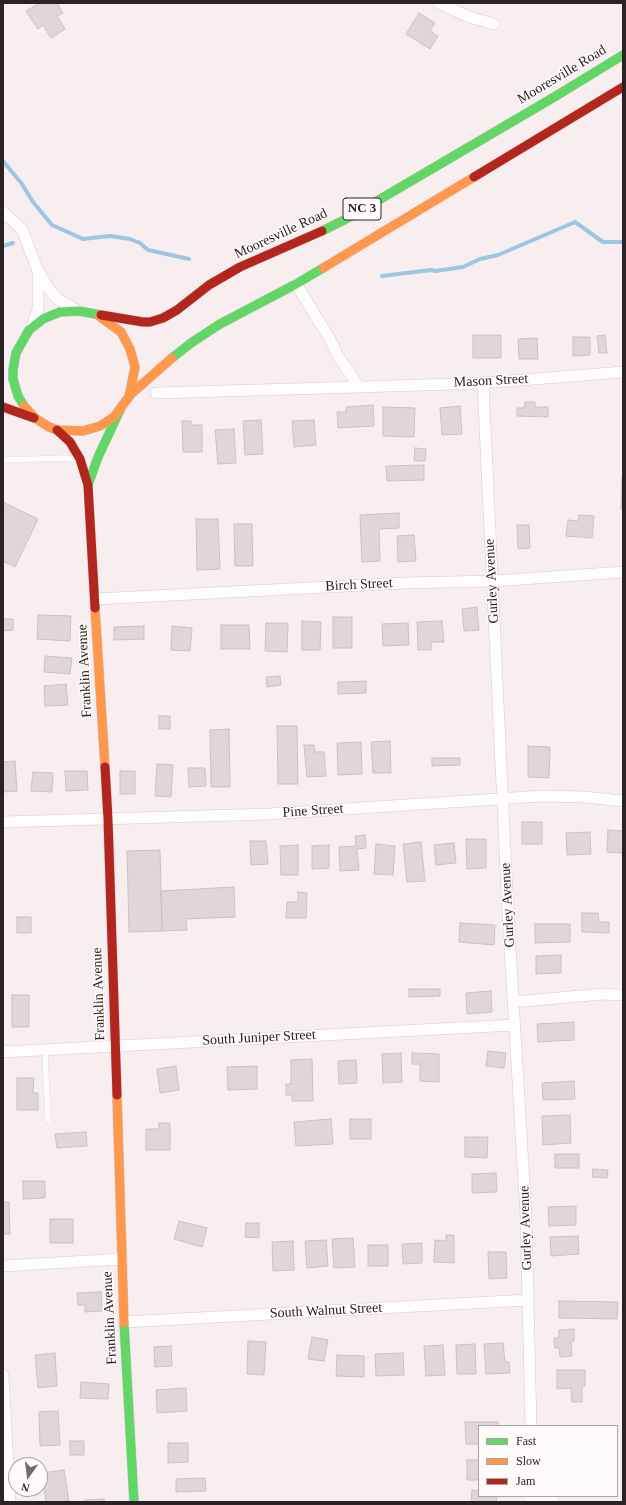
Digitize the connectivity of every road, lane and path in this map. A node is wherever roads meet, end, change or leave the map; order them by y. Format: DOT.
graph roads {
  1 [pos="439,3"];
  2 [pos="494,24"];
  3 [pos="623,55"];
  4 [pos="623,87"];
  5 [pos="3,212"];
  6 [pos="38,271"];
  7 [pos="296,284"];
  8 [pos="84,311"];
  9 [pos="29,330"];
  10 [pos="19,344"];
  11 [pos="8,354"];
  12 [pos="623,372"];
  13 [pos="483,383"];
  14 [pos="359,387"];
  15 [pos="156,393"];
  16 [pos="3,407"];
  17 [pos="123,407"];
  18 [pos="35,418"];
  19 [pos="57,430"];
  20 [pos="80,459"];
  21 [pos="3,460"];
  22 [pos="88,485"];
  23 [pos="623,572"];
  24 [pos="493,581"];
  25 [pos="95,599"];
  26 [pos="502,798"];
  27 [pos="623,802"];
  28 [pos="108,819"];
  29 [pos="3,822"];
  30 [pos="623,995"];
  31 [pos="513,1002"];
  32 [pos="514,1025"];
  33 [pos="115,1045"];
  34 [pos="45,1050"];
  35 [pos="3,1052"];
  36 [pos="48,1120"];
  37 [pos="122,1259"];
  38 [pos="3,1266"];
  39 [pos="528,1300"];
  40 [pos="124,1322"];
  41 [pos="3,1375"];
  42 [pos="531,1425"];
  43 [pos="530,1498"];
  44 [pos="10,1502"];
  45 [pos="134,1502"];
  46 [pos="554,1502"];
  1 -- 2 [label="street"];
  3 -- 8 [label="main road, Mooresville Road / NC 3"];
  4 -- 7 [label="main road, Mooresville Road / NC 3"];
  5 -- 6 [label="street"];
  6 -- 8 [label="street"];
  6 -- 9 [label="street"];
  7 -- 14 [label="street"];
  7 -- 17 [label="main road, Mooresville Road / NC 3"];
  8 -- 9 [label="main road, Mooresville Road"];
  8 -- 17 [label="main road, Mooresville Road"];
  9 -- 10 [label="main road, Mooresville Road"];
  10 -- 11 [label="main road, Mooresville Road"];
  10 -- 18 [label="main road, Mooresville Road"];
  12 -- 13 [label="street, Mason Street"];
  13 -- 14 [label="street, Mason Street"];
  13 -- 24 [label="street, Gurley Avenue"];
  14 -- 15 [label="street, Mason Street"];
  16 -- 18 [label="main road, Mooresville Road"];
  17 -- 19 [label="main road, Mooresville Road"];
  17 -- 22 [label="main road, Franklin Avenue"];
  18 -- 19 [label="main road, Mooresville Road"];
  19 -- 20 [label="main road, Franklin Avenue"];
  20 -- 21 [label="lane"];
  20 -- 22 [label="main road, Franklin Avenue"];
  22 -- 25 [label="main road, Franklin Avenue"];
  23 -- 24 [label="street, Birch Street"];
  24 -- 25 [label="street, Birch Street"];
  24 -- 26 [label="street, Gurley Avenue"];
  25 -- 28 [label="main road, Franklin Avenue"];
  26 -- 27 [label="street, Pine Street"];
  26 -- 28 [label="street, Pine Street"];
  26 -- 31 [label="street, Gurley Avenue"];
  28 -- 29 [label="street, Pine Street"];
  28 -- 33 [label="main road, Franklin Avenue"];
  30 -- 31 [label="street"];
  31 -- 32 [label="street, Gurley Avenue"];
  32 -- 33 [label="street, South Juniper Street"];
  32 -- 39 [label="street, Gurley Avenue"];
  33 -- 34 [label="street, South Juniper Street"];
  33 -- 37 [label="main road, Franklin Avenue"];
  34 -- 35 [label="street, South Juniper Street"];
  34 -- 36 [label="lane"];
  37 -- 38 [label="street"];
  37 -- 40 [label="main road, Franklin Avenue"];
  39 -- 40 [label="street, South Walnut Street"];
  39 -- 42 [label="street, Gurley Avenue"];
  40 -- 45 [label="main road, Franklin Avenue"];
  41 -- 44 [label="street"];
  43 -- 46 [label="street"];
}
